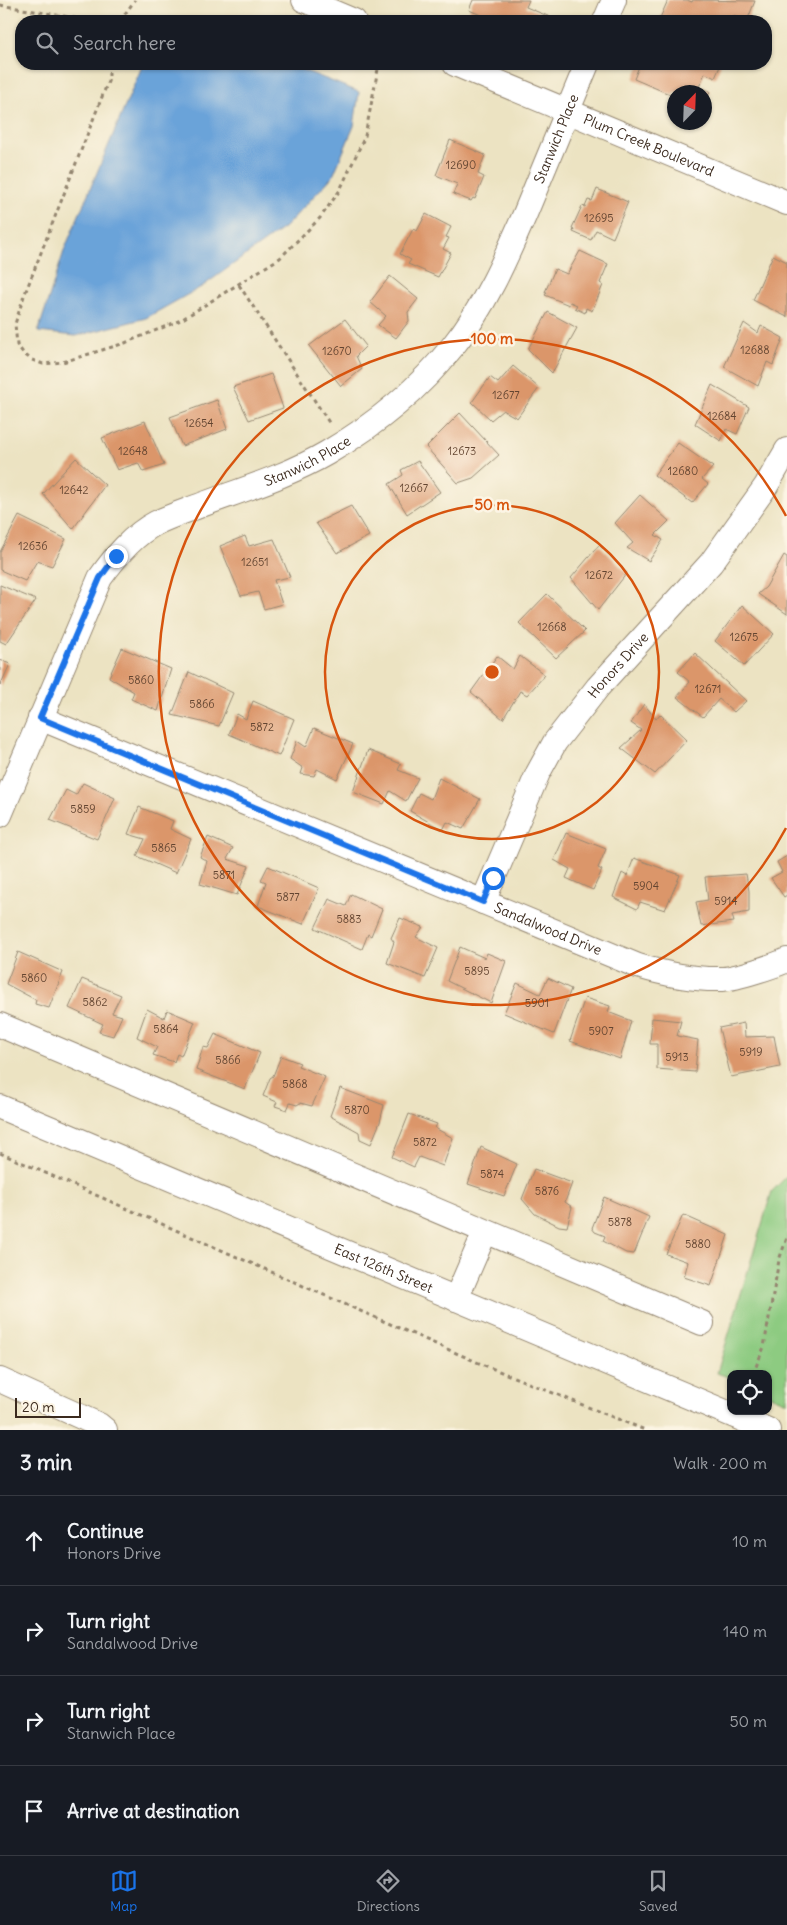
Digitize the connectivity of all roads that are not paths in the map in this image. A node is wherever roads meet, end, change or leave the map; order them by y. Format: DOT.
graph roads {
  1 [pos="304,0"];
  2 [pos="614,0"];
  3 [pos="340,15"];
  4 [pos="608,15"];
  5 [pos="469,70"];
  6 [pos="585,70"];
  7 [pos="568,111"];
  8 [pos="787,203"];
  9 [pos="787,450"];
  10 [pos="40,718"];
  11 [pos="0,815"];
  12 [pos="483,902"];
  13 [pos="787,960"];
  14 [pos="0,1025"];
  15 [pos="0,1107"];
  16 [pos="485,1232"];
  17 [pos="456,1299"];
  18 [pos="702,1323"];
  19 [pos="0,1380"];
  20 [pos="106,1430"];
  21 [pos="768,1430"];
  1 -- 3 [label="street"];
  2 -- 4 [label="street"];
  5 -- 7 [label="street, Plum Creek Boulevard"];
  6 -- 7 [label="street, Stanwich Place"];
  7 -- 8 [label="street, Plum Creek Boulevard"];
  7 -- 10 [label="street, Stanwich Place"];
  9 -- 12 [label="street, Honors Drive"];
  10 -- 11 [label="street, Stanwich Place"];
  10 -- 12 [label="street, Sandalwood Drive"];
  12 -- 13 [label="street, Sandalwood Drive"];
  14 -- 16 [label="street"];
  15 -- 17 [label="street, East 126th Street"];
  16 -- 17 [label="street"];
  16 -- 18 [label="street"];
  17 -- 21 [label="street, East 126th Street"];
  19 -- 20 [label="street"];
}
